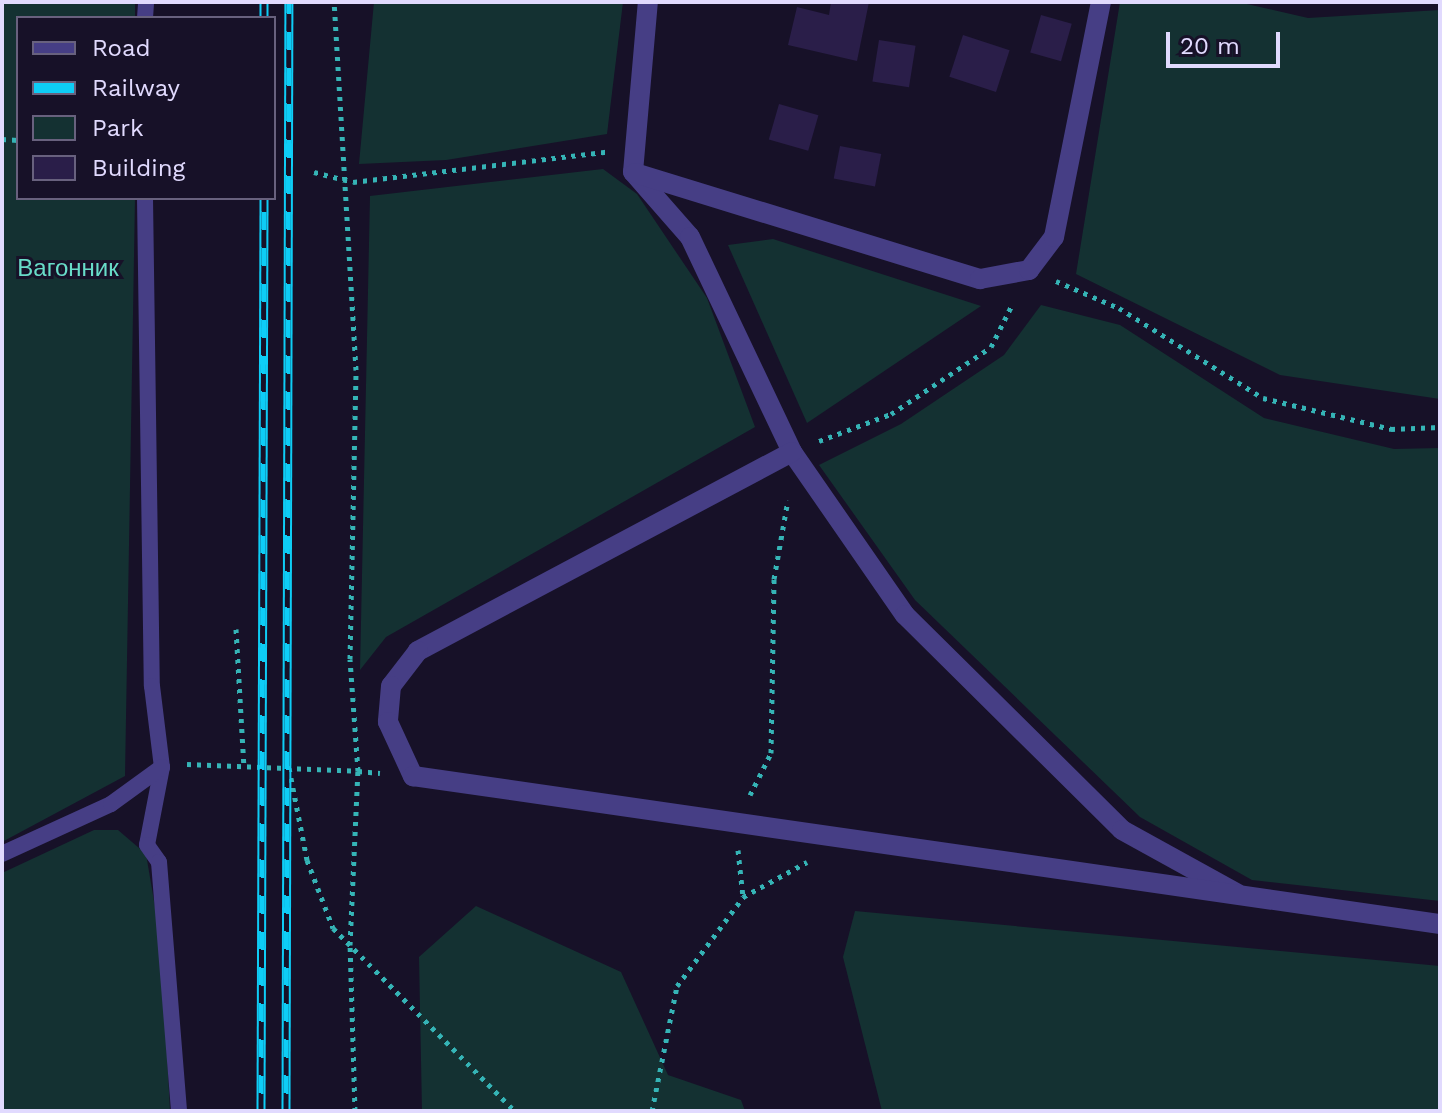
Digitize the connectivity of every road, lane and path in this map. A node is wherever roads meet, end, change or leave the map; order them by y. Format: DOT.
graph roads {
  1 [pos="334,2"];
  2 [pos="648,2"];
  3 [pos="1101,2"];
  4 [pos="314,172"];
  5 [pos="633,172"];
  6 [pos="344,180"];
  7 [pos="145,200"];
  8 [pos="1029,270"];
  9 [pos="1440,427"];
  10 [pos="792,452"];
  11 [pos="236,629"];
  12 [pos="244,766"];
  13 [pos="162,767"];
  14 [pos="289,768"];
  15 [pos="358,771"];
  16 [pos="413,776"];
  17 [pos="735,824"];
  18 [pos="846,840"];
  19 [pos="2,854"];
  20 [pos="743,897"];
  21 [pos="1248,900"];
  22 [pos="1440,924"];
  23 [pos="350,945"];
  24 [pos="179,1111"];
  25 [pos="355,1111"];
  26 [pos="515,1111"];
  27 [pos="652,1111"];
  1 -- 6 [label="path"];
  2 -- 5 [label="street"];
  3 -- 8 [label="street"];
  4 -- 6 [label="path"];
  5 -- 6 [label="path"];
  5 -- 8 [label="street"];
  5 -- 10 [label="street"];
  6 -- 15 [label="path"];
  7 -- 13 [label="lane"];
  8 -- 9 [label="path"];
  8 -- 10 [label="path"];
  10 -- 16 [label="street"];
  10 -- 17 [label="path"];
  10 -- 21 [label="street"];
  11 -- 12 [label="path"];
  12 -- 13 [label="path"];
  12 -- 14 [label="path"];
  13 -- 19 [label="lane"];
  13 -- 24 [label="lane"];
  14 -- 15 [label="path"];
  14 -- 23 [label="path"];
  15 -- 16 [label="path"];
  15 -- 23 [label="path"];
  16 -- 17 [label="street"];
  17 -- 18 [label="street"];
  17 -- 20 [label="path"];
  18 -- 20 [label="path"];
  18 -- 21 [label="street"];
  20 -- 27 [label="path"];
  21 -- 22 [label="street"];
  23 -- 25 [label="path"];
  23 -- 26 [label="path"];
}
